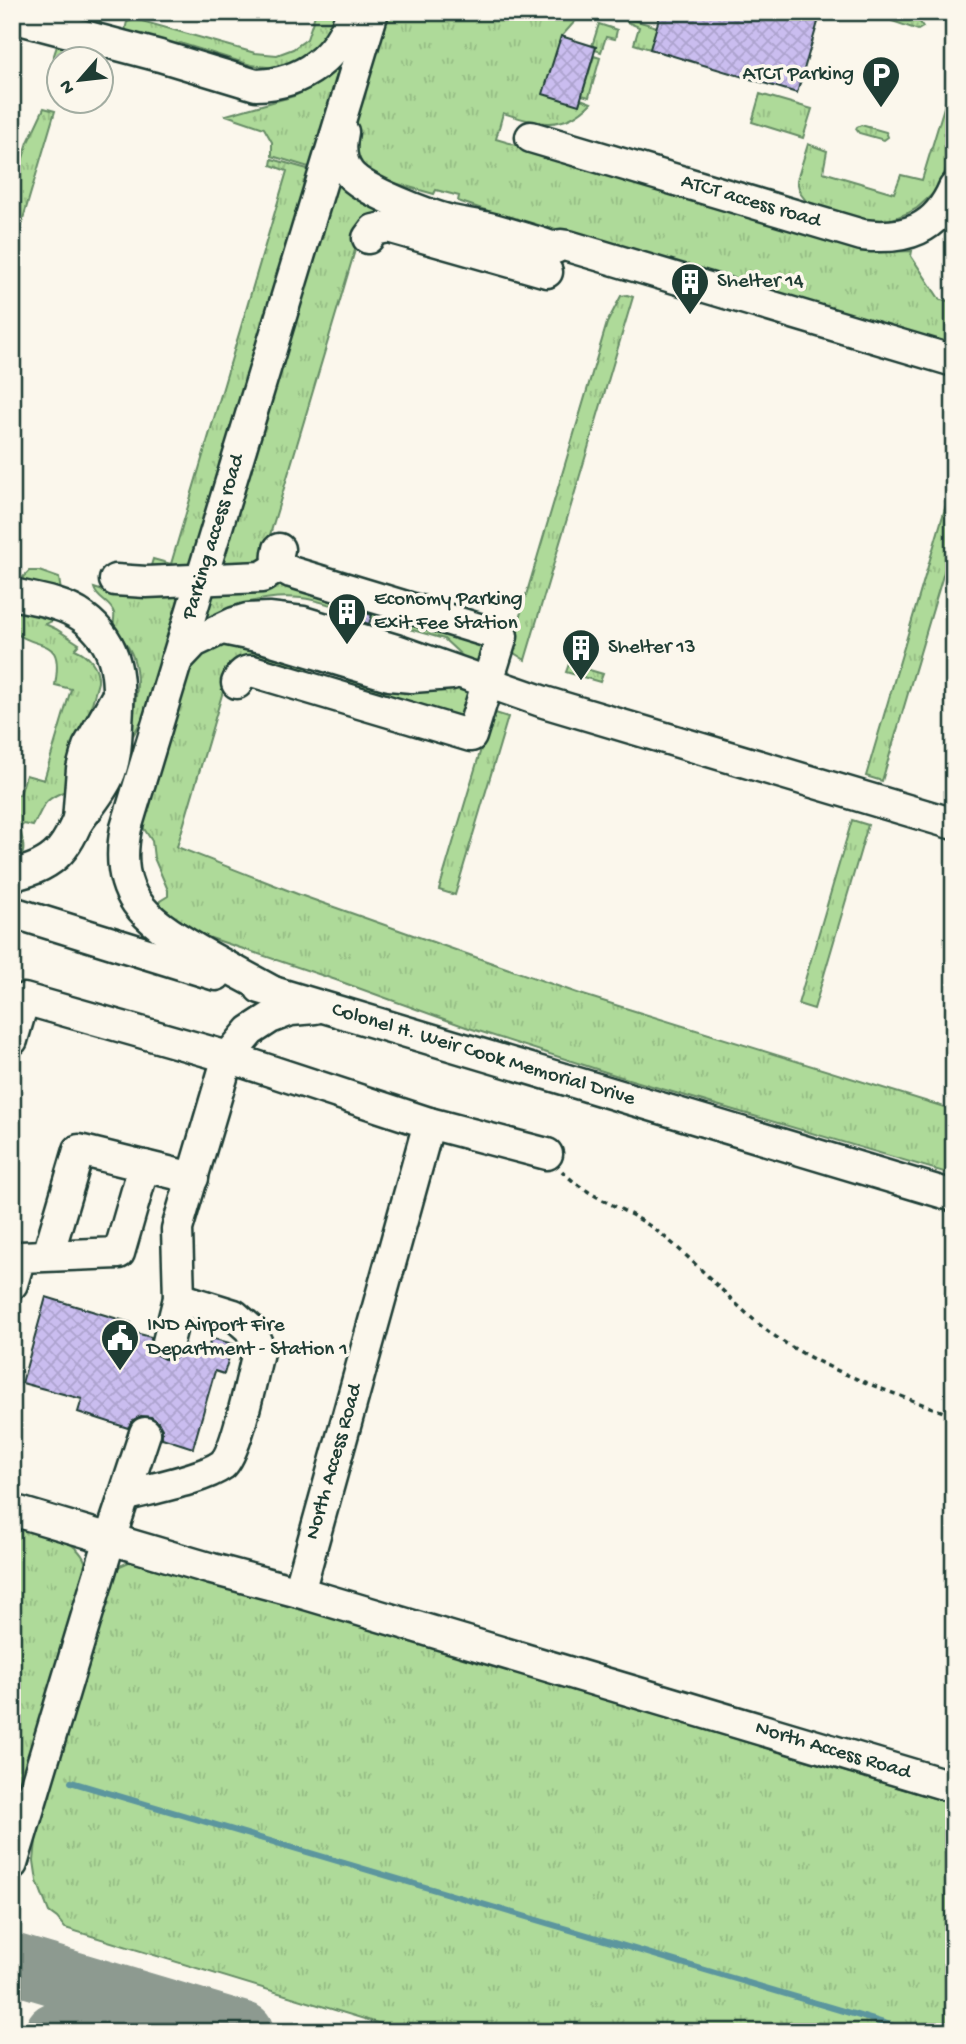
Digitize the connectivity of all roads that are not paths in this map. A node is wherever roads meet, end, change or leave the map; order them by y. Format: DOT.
graph roads {
  1 [pos="352,12"];
  2 [pos="373,12"];
  3 [pos="12,17"];
  4 [pos="357,66"];
  5 [pos="531,137"];
  6 [pos="954,188"];
  7 [pos="369,238"];
  8 [pos="551,260"];
  9 [pos="954,361"];
  10 [pos="116,580"];
  11 [pos="200,580"];
  12 [pos="12,594"];
  13 [pos="220,629"];
  14 [pos="176,661"];
  15 [pos="476,678"];
  16 [pos="237,683"];
  17 [pos="954,824"];
  18 [pos="12,875"];
  19 [pos="12,912"];
  20 [pos="277,993"];
  21 [pos="18,997"];
  22 [pos="322,1007"];
  23 [pos="12,1041"];
  24 [pos="228,1057"];
  25 [pos="429,1123"];
  26 [pos="547,1154"];
  27 [pos="144,1166"];
  28 [pos="193,1178"];
  29 [pos="954,1196"];
  30 [pos="48,1255"];
  31 [pos="12,1284"];
  32 [pos="179,1298"];
  33 [pos="168,1342"];
  34 [pos="145,1433"];
  35 [pos="124,1496"];
  36 [pos="12,1510"];
  37 [pos="110,1538"];
  38 [pos="299,1592"];
  39 [pos="954,1787"];
  40 [pos="12,1864"];
  1 -- 3 [label="street"];
  2 -- 4 [label="street, Parking access road"];
  4 -- 8 [label="street"];
  4 -- 11 [label="street, Parking access road"];
  5 -- 6 [label="street, ATCT access road"];
  7 -- 8 [label="street"];
  8 -- 9 [label="street"];
  10 -- 11 [label="street"];
  11 -- 14 [label="street, Parking access road"];
  11 -- 15 [label="street"];
  12 -- 18 [label="street"];
  13 -- 14 [label="street"];
  13 -- 15 [label="street"];
  13 -- 15 [label="street"];
  14 -- 20 [label="street, Parking access road"];
  15 -- 16 [label="street"];
  15 -- 17 [label="street"];
  19 -- 20 [label="street, Colonel H. Weir Cook Memorial Drive"];
  20 -- 22 [label="street, Colonel H. Weir Cook Memorial Drive"];
  21 -- 23 [label="street"];
  21 -- 24 [label="street"];
  22 -- 24 [label="street"];
  22 -- 29 [label="street, Colonel H. Weir Cook Memorial Drive"];
  24 -- 25 [label="street"];
  24 -- 28 [label="street"];
  25 -- 26 [label="street"];
  25 -- 38 [label="street, North Access Road"];
  27 -- 28 [label="street"];
  27 -- 30 [label="street"];
  27 -- 30 [label="street"];
  28 -- 32 [label="street"];
  30 -- 31 [label="street"];
  32 -- 33 [label="street"];
  32 -- 35 [label="street"];
  34 -- 35 [label="street"];
  35 -- 37 [label="street"];
  36 -- 37 [label="street"];
  37 -- 38 [label="street"];
  37 -- 40 [label="street"];
  38 -- 39 [label="street, North Access Road"];
}
